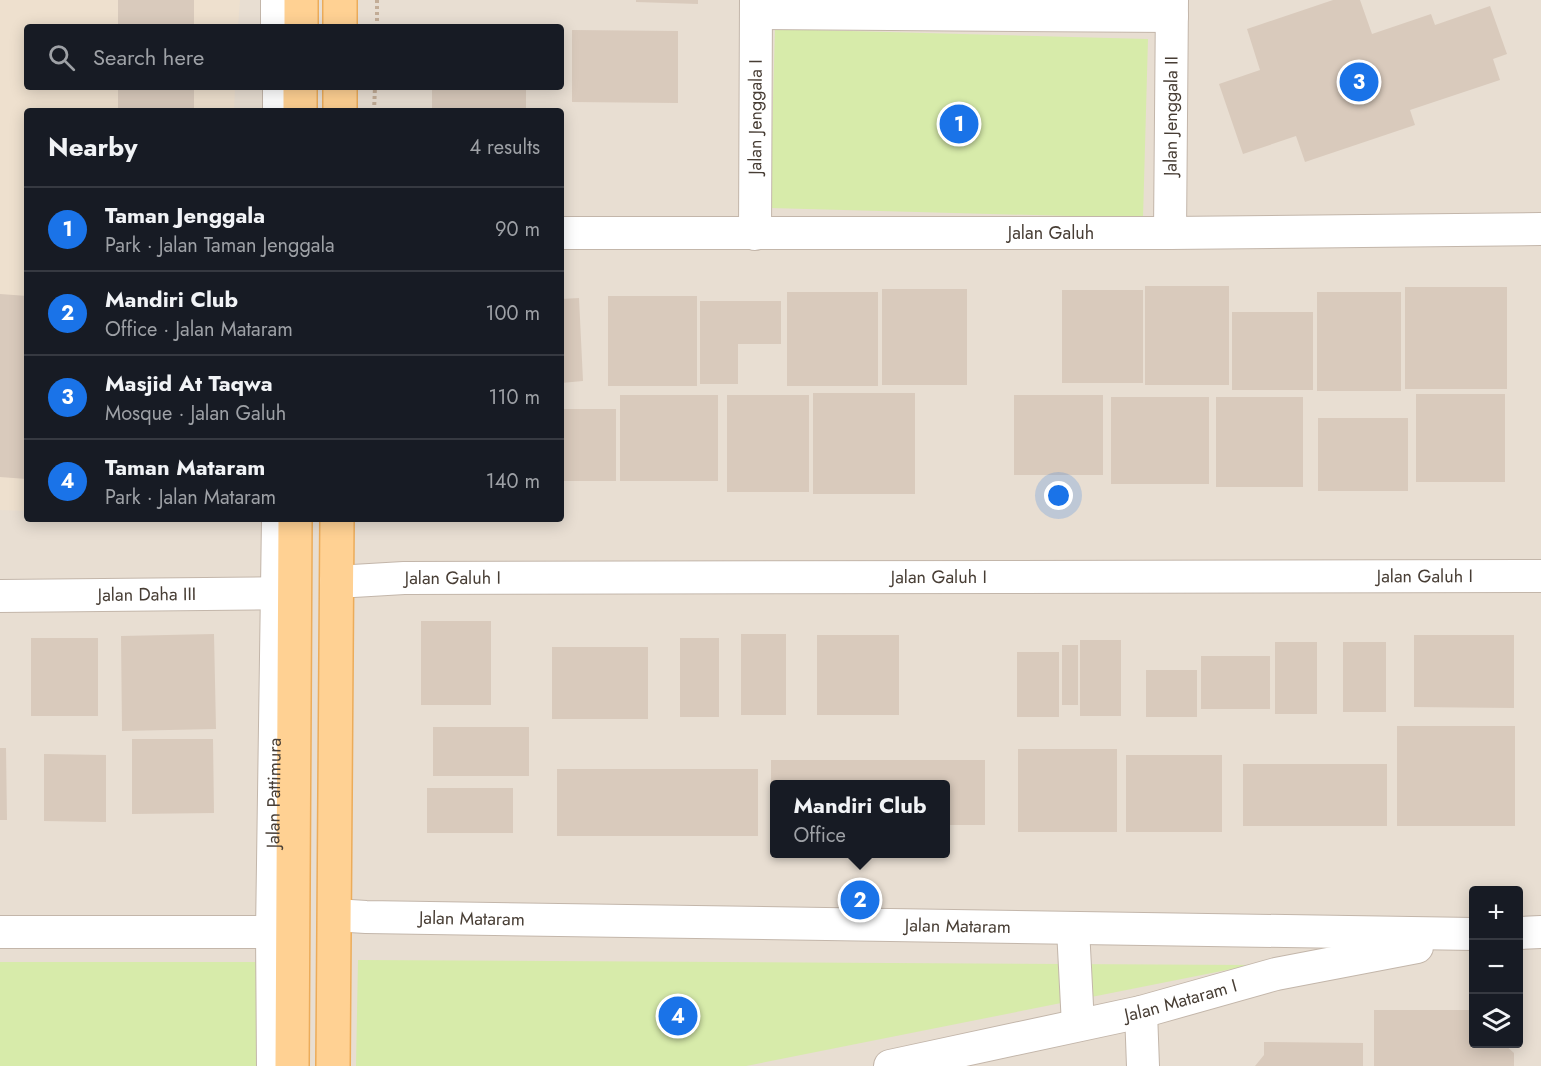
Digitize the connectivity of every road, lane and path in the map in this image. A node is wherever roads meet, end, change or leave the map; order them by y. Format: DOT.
graph roads {
  1 [pos="277,0"];
  2 [pos="302,0"];
  3 [pos="340,0"];
  4 [pos="377,0"];
  5 [pos="756,6"];
  6 [pos="1172,8"];
  7 [pos="277,24"];
  8 [pos="301,24"];
  9 [pos="340,24"];
  10 [pos="377,24"];
  11 [pos="279,90"];
  12 [pos="300,90"];
  13 [pos="340,90"];
  14 [pos="375,90"];
  15 [pos="279,108"];
  16 [pos="300,108"];
  17 [pos="340,108"];
  18 [pos="374,108"];
  19 [pos="1541,230"];
  20 [pos="564,233"];
  21 [pos="1170,233"];
  22 [pos="755,234"];
  23 [pos="278,522"];
  24 [pos="295,522"];
  25 [pos="337,522"];
  26 [pos="1541,576"];
  27 [pos="336,582"];
  28 [pos="286,593"];
  29 [pos="0,596"];
  30 [pos="334,915"];
  31 [pos="1073,929"];
  32 [pos="0,932"];
  33 [pos="282,932"];
  34 [pos="1541,932"];
  35 [pos="1523,933"];
  36 [pos="1469,935"];
  37 [pos="1469,936"];
  38 [pos="1141,1012"];
  39 [pos="1078,1025"];
  40 [pos="273,1066"];
  41 [pos="292,1066"];
  42 [pos="333,1066"];
  43 [pos="890,1066"];
  44 [pos="1143,1066"];
  1 -- 7 [label="street"];
  2 -- 8 [label="main road"];
  3 -- 9 [label="main road"];
  4 -- 10 [label="path"];
  5 -- 6 [label="street"];
  5 -- 22 [label="street, Jalan Jenggala I"];
  6 -- 21 [label="street, Jalan Jenggala II"];
  11 -- 15 [label="street"];
  12 -- 16 [label="main road"];
  13 -- 17 [label="main road"];
  14 -- 18 [label="path"];
  19 -- 21 [label="street, Jalan Galuh"];
  20 -- 22 [label="street, Jalan Galuh"];
  21 -- 22 [label="street, Jalan Galuh"];
  23 -- 28 [label="street, Jalan Pattimura"];
  24 -- 28 [label="main road, Jalan Pattimura"];
  25 -- 27 [label="main road"];
  26 -- 27 [label="street, Jalan Galuh I"];
  27 -- 30 [label="main road"];
  28 -- 29 [label="street, Jalan Daha III"];
  28 -- 33 [label="main road, Jalan Pattimura"];
  30 -- 31 [label="street, Jalan Mataram"];
  30 -- 42 [label="main road"];
  31 -- 36 [label="street, Jalan Mataram"];
  31 -- 39 [label="street"];
  32 -- 33 [label="street"];
  33 -- 40 [label="street, Jalan Pattimura"];
  33 -- 41 [label="main road, Jalan Pattimura"];
  34 -- 35 [label="street"];
  37 -- 38 [label="street, Jalan Mataram I"];
  38 -- 39 [label="street, Jalan Mataram I"];
  38 -- 44 [label="street"];
  39 -- 43 [label="street, Jalan Mataram I"];
}
